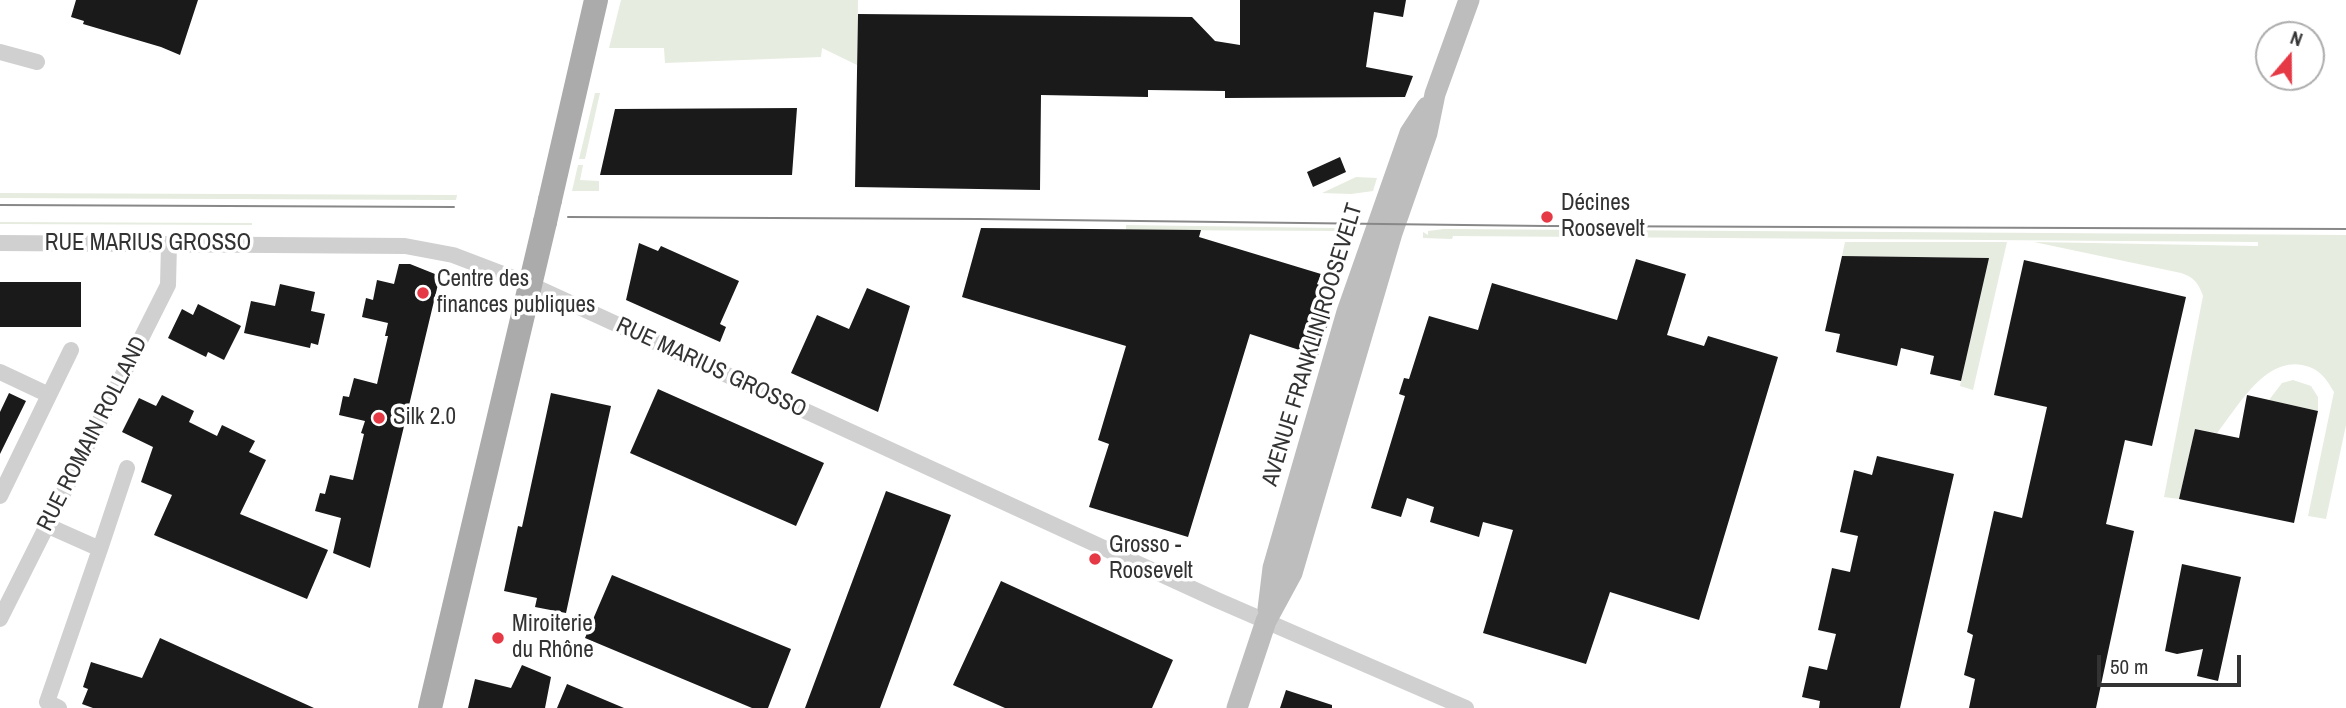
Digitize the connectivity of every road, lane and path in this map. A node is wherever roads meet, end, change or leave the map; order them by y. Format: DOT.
graph roads {
  1 [pos="596,0"];
  2 [pos="1469,0"];
  3 [pos="0,52"];
  4 [pos="37,62"];
  5 [pos="0,243"];
  6 [pos="169,244"];
  7 [pos="530,284"];
  8 [pos="71,350"];
  9 [pos="0,372"];
  10 [pos="49,396"];
  11 [pos="127,468"];
  12 [pos="0,496"];
  13 [pos="46,525"];
  14 [pos="100,549"];
  15 [pos="0,619"];
  16 [pos="1266,621"];
  17 [pos="59,708"];
  18 [pos="430,708"];
  19 [pos="1237,708"];
  20 [pos="1466,708"];
  1 -- 7 [label="main road"];
  2 -- 16 [label="street, AVENUE FRANKLIN ROOSEVELT"];
  3 -- 4 [label="street"];
  5 -- 6 [label="street, RUE MARIUS GROSSO"];
  6 -- 7 [label="street, RUE MARIUS GROSSO"];
  6 -- 13 [label="street, RUE ROMAIN ROLLAND"];
  7 -- 16 [label="street, RUE MARIUS GROSSO"];
  7 -- 18 [label="main road"];
  8 -- 10 [label="street"];
  9 -- 10 [label="street"];
  10 -- 12 [label="street"];
  11 -- 14 [label="street"];
  13 -- 14 [label="street"];
  13 -- 15 [label="street, RUE ROMAIN ROLLAND"];
  14 -- 17 [label="street"];
  16 -- 19 [label="street, AVENUE FRANKLIN ROOSEVELT"];
  16 -- 20 [label="street, RUE MARIUS GROSSO"];
}
